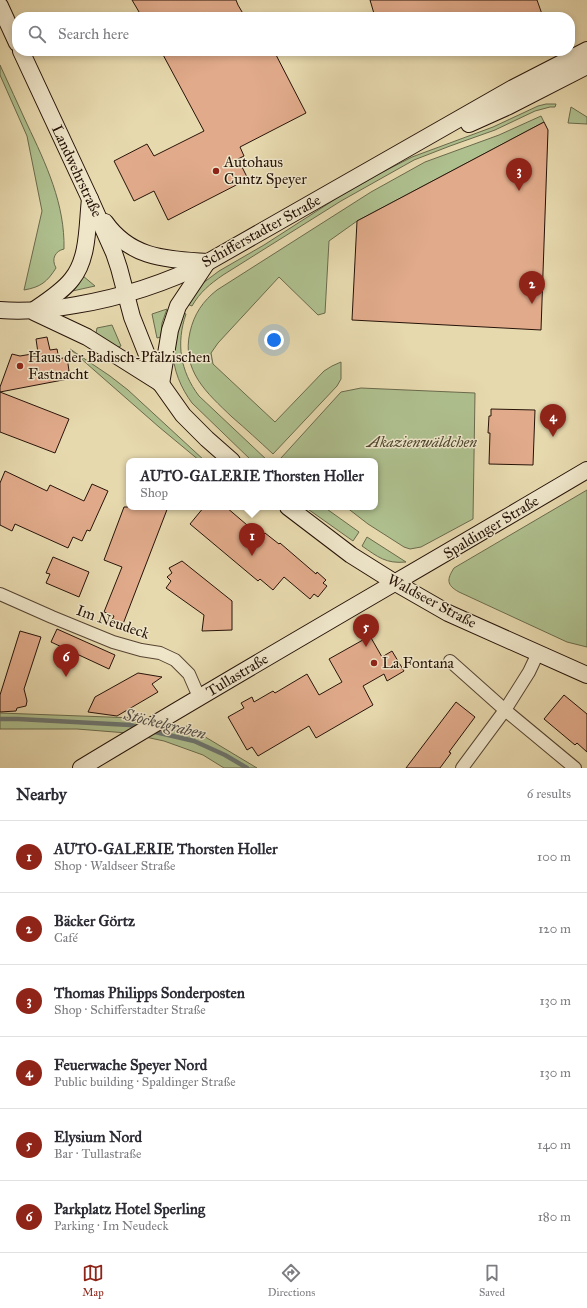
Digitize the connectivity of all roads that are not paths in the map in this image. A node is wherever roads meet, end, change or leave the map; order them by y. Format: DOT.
graph roads {
  1 [pos="0,6"];
  2 [pos="12,32"];
  3 [pos="587,50"];
  4 [pos="23,56"];
  5 [pos="587,66"];
  6 [pos="390,158"];
  7 [pos="90,199"];
  8 [pos="208,262"];
  9 [pos="126,294"];
  10 [pos="0,310"];
  11 [pos="33,311"];
  12 [pos="161,384"];
  13 [pos="229,458"];
  14 [pos="587,470"];
  15 [pos="292,510"];
  16 [pos="394,582"];
  17 [pos="0,594"];
  18 [pos="538,653"];
  19 [pos="450,661"];
  20 [pos="587,675"];
  21 [pos="199,698"];
  22 [pos="505,710"];
  23 [pos="81,768"];
  24 [pos="462,768"];
  25 [pos="575,768"];
  1 -- 2 [label="main road"];
  3 -- 6 [label="main road, Schifferstadter Straße"];
  4 -- 7 [label="main road, Landwehrstraße"];
  5 -- 6 [label="main road, Schifferstadter Straße"];
  6 -- 8 [label="main road, Schifferstadter Straße"];
  7 -- 8 [label="main road"];
  7 -- 9 [label="main road, Landwehrstraße"];
  7 -- 11 [label="main road"];
  8 -- 9 [label="main road, Schifferstadter Straße"];
  8 -- 12 [label="main road"];
  9 -- 11 [label="main road, Schifferstadter Straße"];
  9 -- 12 [label="main road"];
  10 -- 11 [label="main road"];
  11 -- 12 [label="main road"];
  12 -- 13 [label="main road"];
  14 -- 16 [label="main road, Spaldinger Straße"];
  15 -- 16 [label="main road, Waldseer Straße"];
  16 -- 18 [label="main road, Waldseer Straße"];
  16 -- 21 [label="main road, Tullastraße"];
  17 -- 21 [label="street, Im Neudeck"];
  18 -- 20 [label="main road, Waldseer Straße"];
  18 -- 22 [label="street"];
  19 -- 22 [label="street"];
  21 -- 23 [label="main road, Tullastraße"];
  22 -- 24 [label="street"];
  22 -- 25 [label="street"];
}
